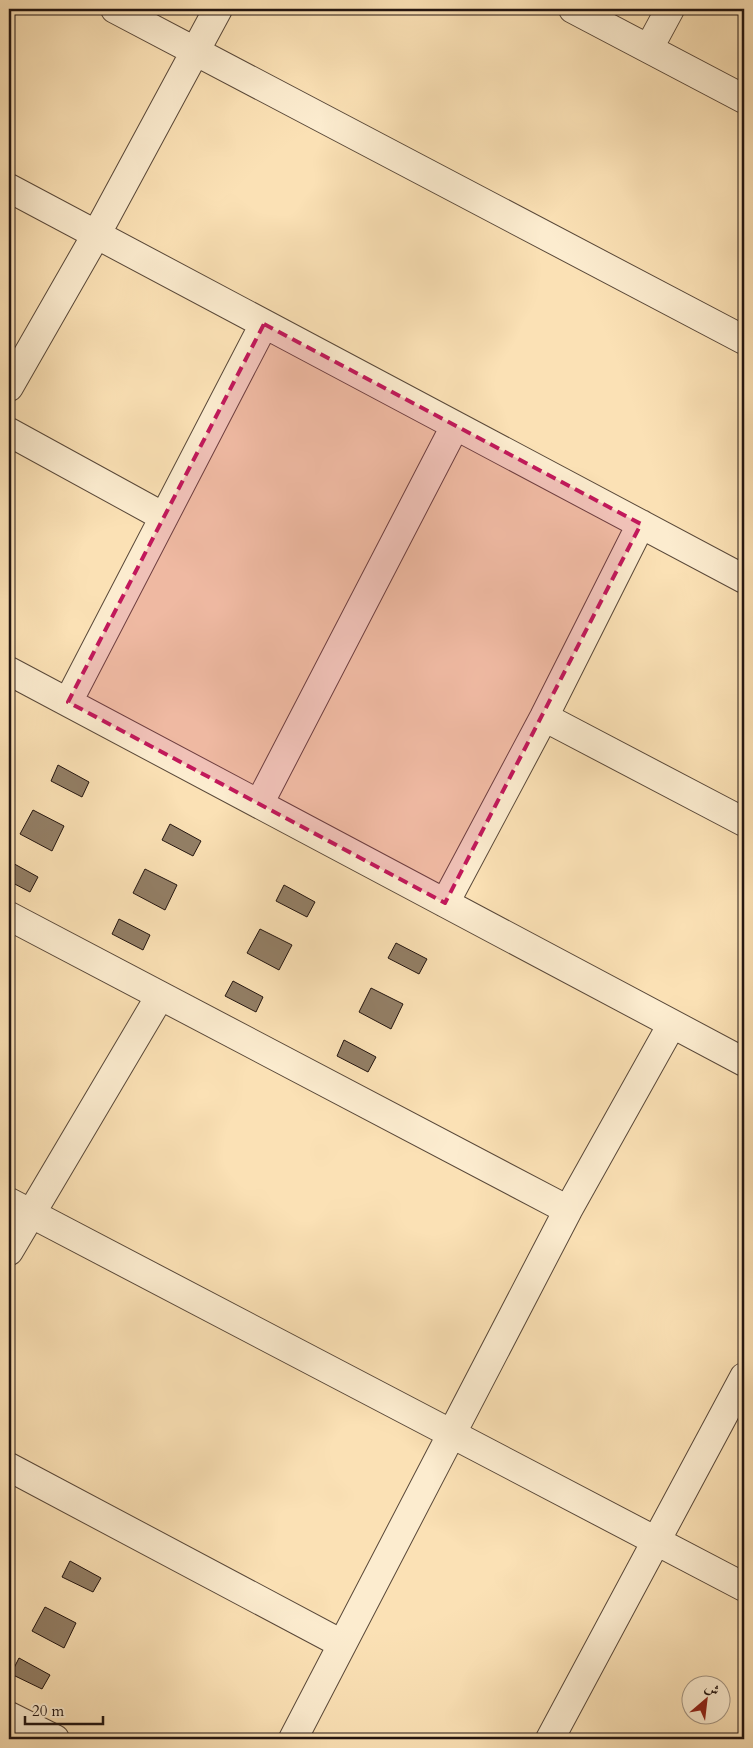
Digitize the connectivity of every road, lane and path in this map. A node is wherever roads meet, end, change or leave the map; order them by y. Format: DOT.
graph roads {
  1 [pos="115,9"];
  2 [pos="218,9"];
  3 [pos="574,9"];
  4 [pos="670,9"];
  5 [pos="648,48"];
  6 [pos="196,52"];
  7 [pos="744,99"];
  8 [pos="9,188"];
  9 [pos="96,235"];
  10 [pos="264,324"];
  11 [pos="744,340"];
  12 [pos="9,387"];
  13 [pos="456,426"];
  14 [pos="9,432"];
  15 [pos="164,517"];
  16 [pos="641,524"];
  17 [pos="744,579"];
  18 [pos="9,671"];
  19 [pos="68,702"];
  20 [pos="544,716"];
  21 [pos="259,804"];
  22 [pos="744,822"];
  23 [pos="445,903"];
  24 [pos="9,916"];
  25 [pos="160,996"];
  26 [pos="672,1024"];
  27 [pos="744,1062"];
  28 [pos="20,1208"];
  29 [pos="568,1210"];
  30 [pos="9,1251"];
  31 [pos="744,1376"];
  32 [pos="452,1433"];
  33 [pos="9,1467"];
  34 [pos="657,1541"];
  35 [pos="744,1586"];
  36 [pos="342,1644"];
  37 [pos="9,1716"];
  38 [pos="55,1739"];
  39 [pos="292,1739"];
  40 [pos="550,1739"];
  1 -- 6 [label="street"];
  2 -- 6 [label="street"];
  3 -- 5 [label="street"];
  4 -- 5 [label="street"];
  5 -- 7 [label="street"];
  6 -- 9 [label="street"];
  6 -- 11 [label="street"];
  8 -- 9 [label="street"];
  9 -- 10 [label="street"];
  9 -- 12 [label="street"];
  10 -- 13 [label="street"];
  10 -- 15 [label="street"];
  13 -- 16 [label="street"];
  13 -- 21 [label="street"];
  14 -- 15 [label="street"];
  15 -- 19 [label="street"];
  16 -- 17 [label="street"];
  16 -- 20 [label="street"];
  18 -- 19 [label="street"];
  19 -- 21 [label="street"];
  20 -- 22 [label="street"];
  20 -- 23 [label="street"];
  21 -- 23 [label="street"];
  23 -- 26 [label="street"];
  24 -- 25 [label="street"];
  25 -- 28 [label="street"];
  25 -- 29 [label="street"];
  26 -- 27 [label="street"];
  26 -- 29 [label="street"];
  28 -- 30 [label="street"];
  28 -- 32 [label="street"];
  29 -- 32 [label="street"];
  31 -- 34 [label="street"];
  32 -- 34 [label="street"];
  32 -- 36 [label="street"];
  33 -- 36 [label="street"];
  34 -- 35 [label="street"];
  34 -- 40 [label="street"];
  36 -- 39 [label="street"];
  37 -- 38 [label="street"];
}
